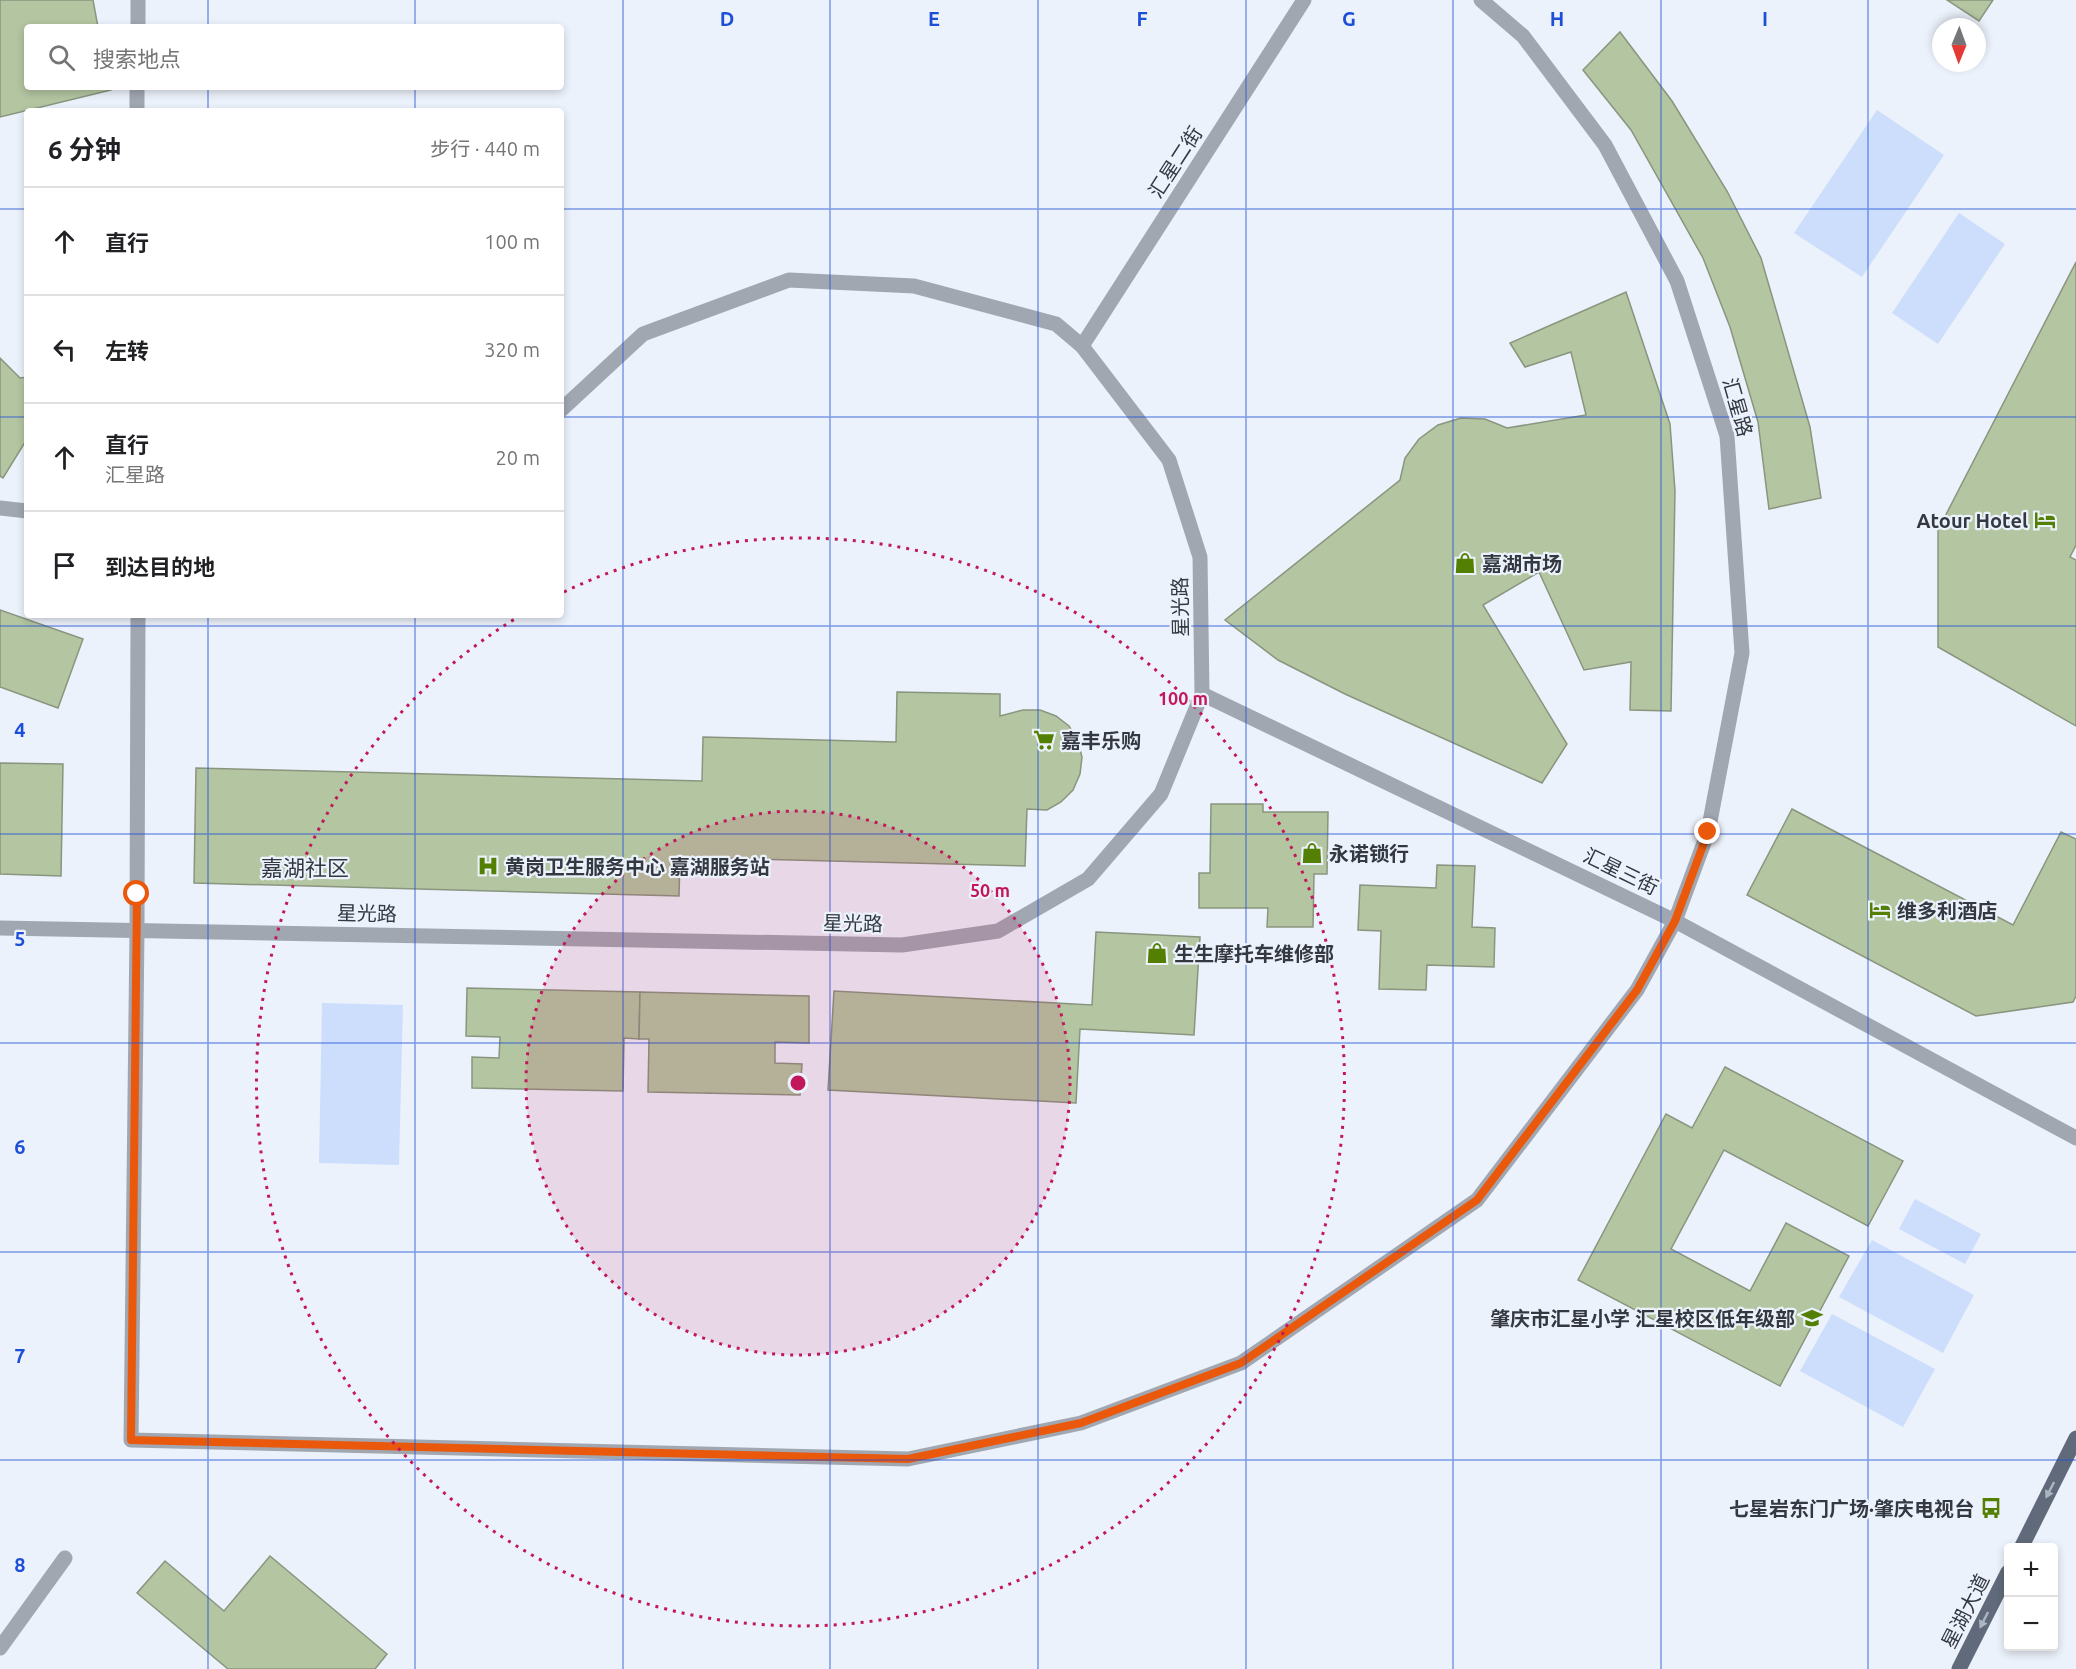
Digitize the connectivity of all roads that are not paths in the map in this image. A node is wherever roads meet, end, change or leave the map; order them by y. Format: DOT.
graph roads {
  1 [pos="138,0"];
  2 [pos="1304,0"];
  3 [pos="1481,0"];
  4 [pos="138,24"];
  5 [pos="137,90"];
  6 [pos="137,108"];
  7 [pos="1082,346"];
  8 [pos="564,407"];
  9 [pos="0,508"];
  10 [pos="24,511"];
  11 [pos="138,618"];
  12 [pos="1202,694"];
  13 [pos="1675,921"];
  14 [pos="0,928"];
  15 [pos="137,930"];
  16 [pos="2076,1138"];
  17 [pos="2076,1438"];
  18 [pos="2024,1543"];
  19 [pos="65,1558"];
  20 [pos="2004,1580"];
  21 [pos="0,1648"];
  22 [pos="1959,1669"];
  1 -- 4 [label="street"];
  2 -- 7 [label="street, 汇星二街"];
  3 -- 13 [label="street, 汇星路"];
  5 -- 6 [label="street"];
  7 -- 8 [label="street, 星光路"];
  7 -- 12 [label="street, 星光路"];
  9 -- 10 [label="street"];
  11 -- 15 [label="street"];
  12 -- 13 [label="street, 汇星三街"];
  12 -- 15 [label="street, 星光路"];
  13 -- 15 [label="street, 汇星路"];
  13 -- 16 [label="street, 汇星三街"];
  14 -- 15 [label="street, 星光路"];
  17 -- 18 [label="main road, one-way"];
  19 -- 21 [label="street"];
  20 -- 22 [label="main road, 星湖大道, one-way"];
}
